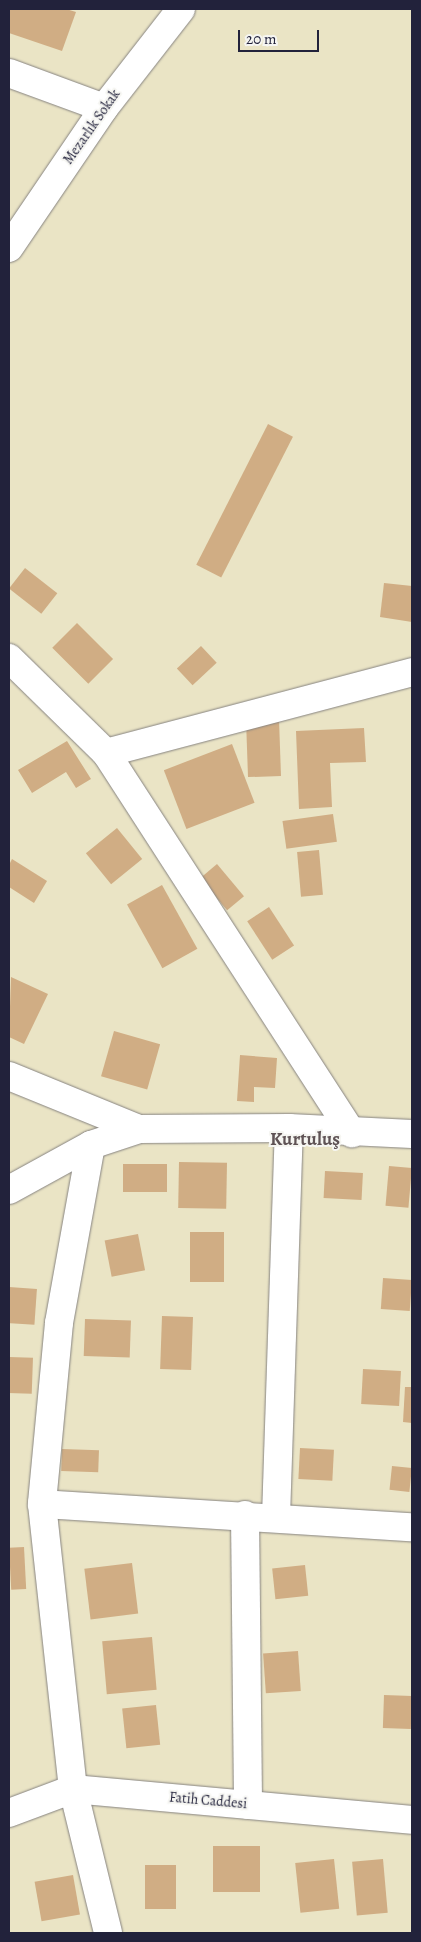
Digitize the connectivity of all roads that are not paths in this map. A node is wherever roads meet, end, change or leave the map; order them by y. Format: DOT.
graph roads {
  1 [pos="181,9"];
  2 [pos="9,73"];
  3 [pos="104,108"];
  4 [pos="9,248"];
  5 [pos="12,668"];
  6 [pos="412,672"];
  7 [pos="106,753"];
  8 [pos="9,1076"];
  9 [pos="289,1128"];
  10 [pos="139,1129"];
  11 [pos="352,1133"];
  12 [pos="412,1134"];
  13 [pos="91,1145"];
  14 [pos="9,1190"];
  15 [pos="42,1504"];
  16 [pos="245,1515"];
  17 [pos="276,1517"];
  18 [pos="412,1527"];
  19 [pos="73,1789"];
  20 [pos="248,1805"];
  21 [pos="9,1813"];
  22 [pos="412,1820"];
  23 [pos="108,1933"];
  1 -- 3 [label="street, Mezarlık Sokak"];
  2 -- 3 [label="street"];
  3 -- 4 [label="street, Mezarlık Sokak"];
  5 -- 7 [label="street"];
  6 -- 7 [label="street"];
  7 -- 11 [label="street"];
  8 -- 10 [label="street"];
  9 -- 10 [label="street"];
  9 -- 11 [label="street"];
  9 -- 17 [label="street"];
  10 -- 13 [label="street"];
  11 -- 12 [label="street"];
  13 -- 14 [label="street"];
  13 -- 15 [label="street"];
  15 -- 16 [label="street"];
  15 -- 19 [label="street"];
  16 -- 17 [label="street"];
  16 -- 20 [label="street"];
  17 -- 18 [label="street"];
  19 -- 20 [label="street, Fatih Caddesi"];
  19 -- 21 [label="street, Fatih Caddesi"];
  19 -- 23 [label="street"];
  20 -- 22 [label="street, Fatih Caddesi"];
}
